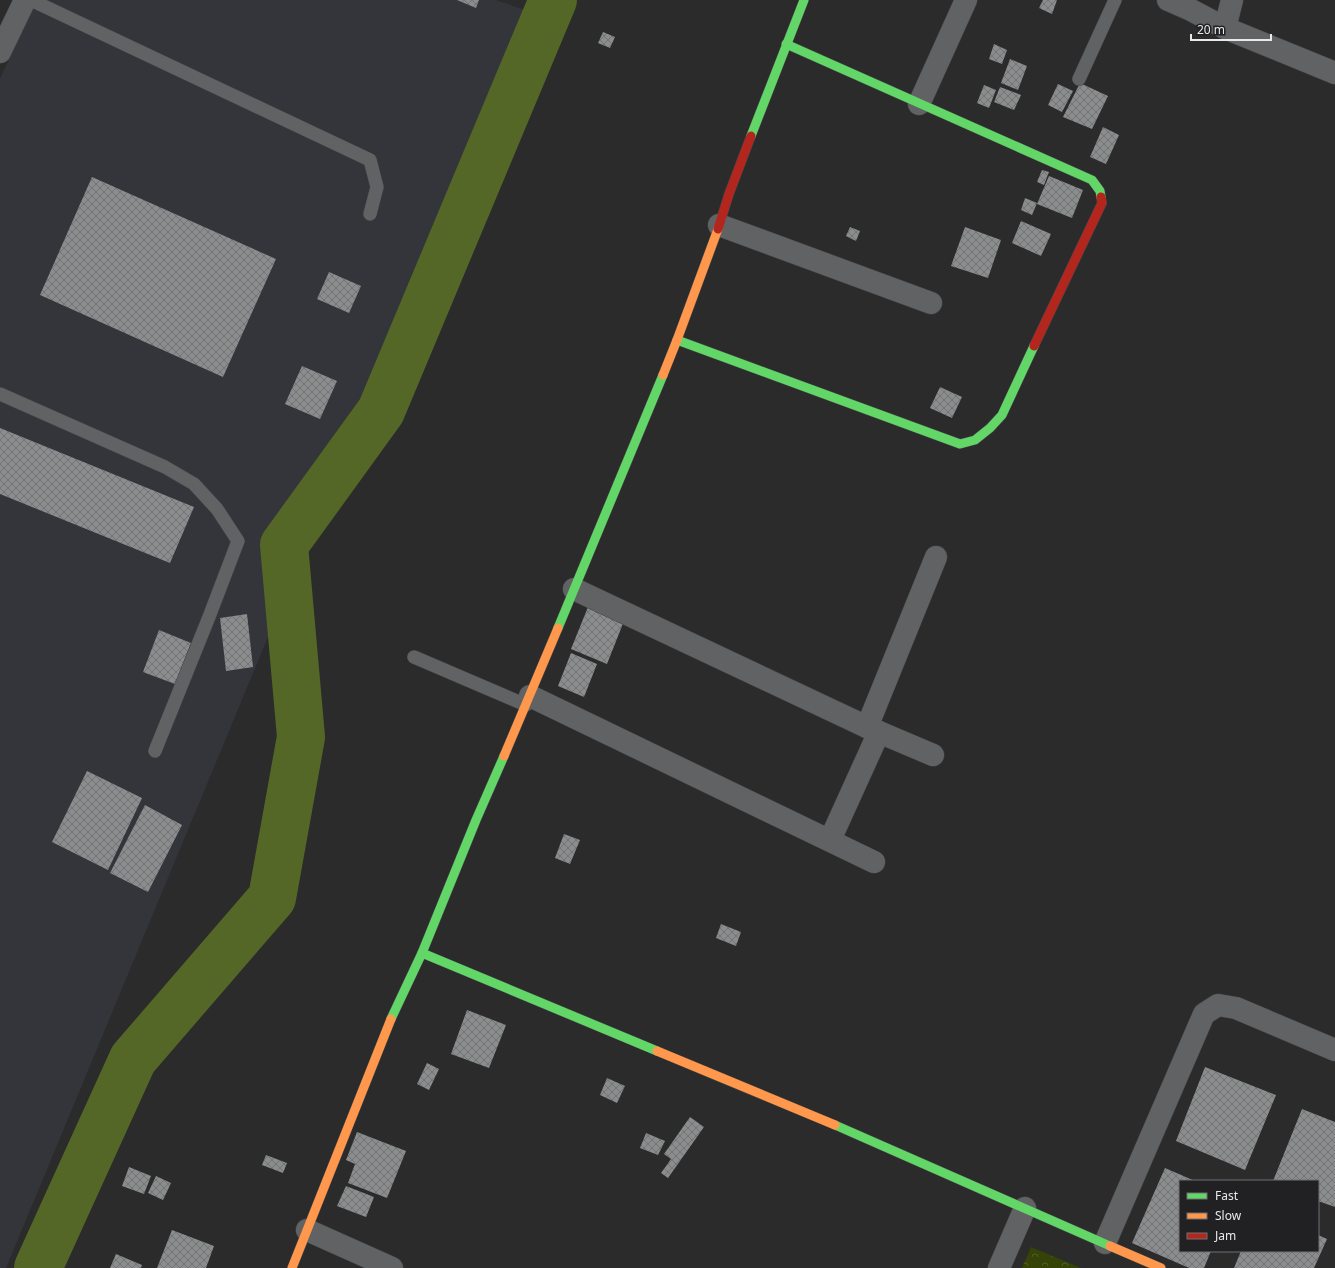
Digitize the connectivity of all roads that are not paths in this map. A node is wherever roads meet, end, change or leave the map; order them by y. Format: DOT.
graph roads {
  1 [pos="25,0"];
  2 [pos="31,0"];
  3 [pos="804,0"];
  4 [pos="966,0"];
  5 [pos="1114,0"];
  6 [pos="1168,0"];
  7 [pos="1232,0"];
  8 [pos="1225,28"];
  9 [pos="786,44"];
  10 [pos="0,52"];
  11 [pos="1335,73"];
  12 [pos="1079,79"];
  13 [pos="919,104"];
  14 [pos="370,214"];
  15 [pos="719,224"];
  16 [pos="931,303"];
  17 [pos="677,340"];
  18 [pos="0,394"];
  19 [pos="936,557"];
  20 [pos="574,589"];
  21 [pos="414,657"];
  22 [pos="528,701"];
  23 [pos="873,730"];
  24 [pos="155,751"];
  25 [pos="933,755"];
  26 [pos="830,840"];
  27 [pos="874,862"];
  28 [pos="422,953"];
  29 [pos="1335,1050"];
  30 [pos="1025,1208"];
  31 [pos="307,1230"];
  32 [pos="1104,1243"];
  33 [pos="292,1268"];
  34 [pos="392,1268"];
  35 [pos="1000,1268"];
  36 [pos="1161,1268"];
  1 -- 10 [label="street"];
  2 -- 14 [label="lane"];
  3 -- 9 [label="street"];
  4 -- 13 [label="street"];
  5 -- 12 [label="lane"];
  6 -- 8 [label="street"];
  7 -- 8 [label="street"];
  8 -- 11 [label="street"];
  9 -- 13 [label="street"];
  9 -- 15 [label="street"];
  13 -- 17 [label="street"];
  15 -- 16 [label="street"];
  15 -- 17 [label="street"];
  17 -- 20 [label="street"];
  18 -- 24 [label="lane"];
  19 -- 23 [label="street"];
  20 -- 22 [label="street"];
  20 -- 23 [label="street"];
  21 -- 22 [label="lane"];
  22 -- 26 [label="street"];
  22 -- 28 [label="street"];
  23 -- 25 [label="street"];
  23 -- 26 [label="street"];
  26 -- 27 [label="street"];
  28 -- 30 [label="street"];
  28 -- 31 [label="street"];
  29 -- 32 [label="street"];
  30 -- 32 [label="street"];
  30 -- 35 [label="street"];
  31 -- 33 [label="street"];
  31 -- 34 [label="street"];
  32 -- 36 [label="street"];
}
